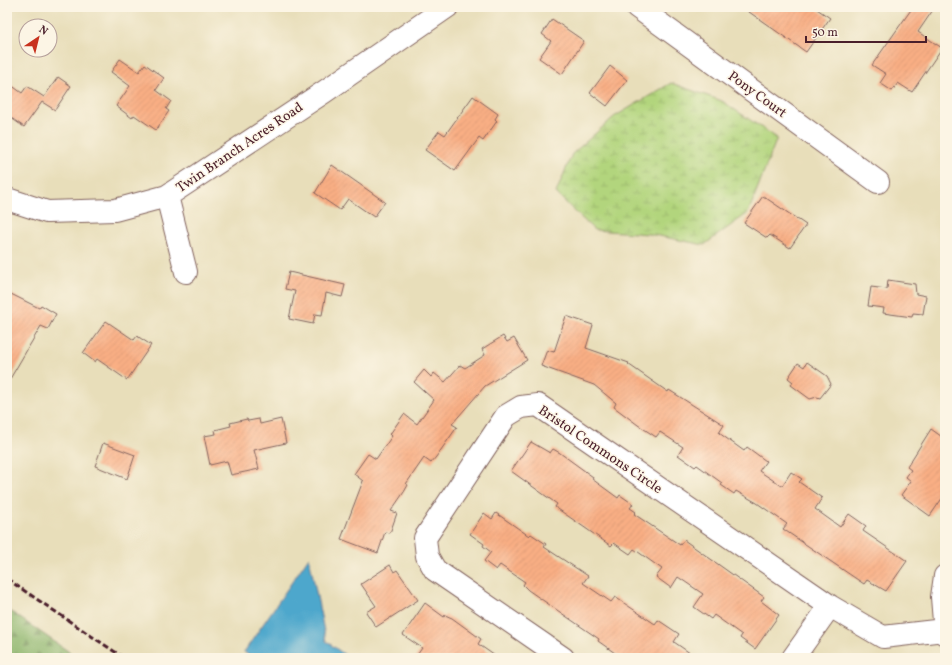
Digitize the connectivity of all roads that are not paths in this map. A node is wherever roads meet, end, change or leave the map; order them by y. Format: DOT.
graph roads {
  1 [pos="447,7"];
  2 [pos="637,7"];
  3 [pos="878,182"];
  4 [pos="167,196"];
  5 [pos="7,199"];
  6 [pos="186,272"];
  7 [pos="945,576"];
  8 [pos="830,606"];
  9 [pos="945,632"];
  10 [pos="563,658"];
  11 [pos="793,658"];
  1 -- 4 [label="street, Twin Branch Acres Road"];
  2 -- 3 [label="street, Pony Court"];
  4 -- 5 [label="street, Twin Branch Acres Road"];
  4 -- 6 [label="street"];
  7 -- 9 [label="street"];
  8 -- 9 [label="street, Bristol Commons Circle"];
  8 -- 10 [label="street, Bristol Commons Circle"];
  8 -- 11 [label="street"];
}
